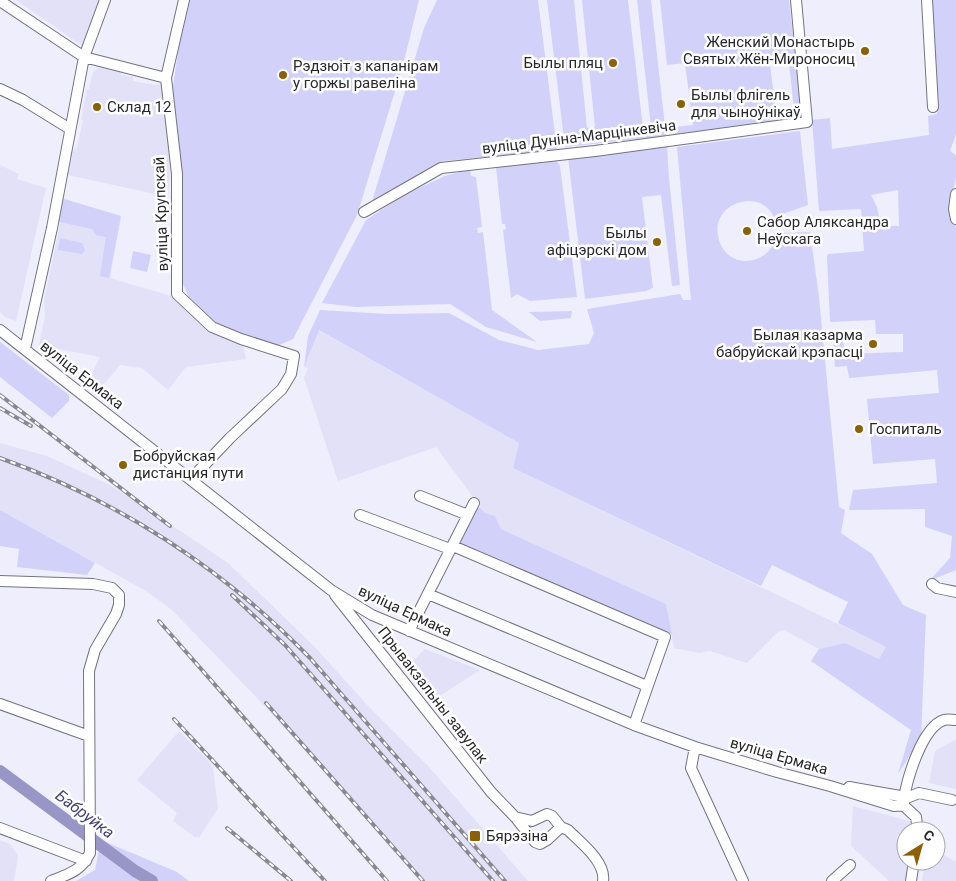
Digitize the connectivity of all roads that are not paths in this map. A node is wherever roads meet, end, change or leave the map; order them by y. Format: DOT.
graph roads {
  1 [pos="105,0"];
  2 [pos="184,0"];
  3 [pos="796,0"];
  4 [pos="927,0"];
  5 [pos="0,1"];
  6 [pos="84,56"];
  7 [pos="166,78"];
  8 [pos="0,89"];
  9 [pos="933,107"];
  10 [pos="70,129"];
  11 [pos="956,194"];
  12 [pos="364,212"];
  13 [pos="956,219"];
  14 [pos="0,330"];
  15 [pos="25,349"];
  16 [pos="191,479"];
  17 [pos="420,496"];
  18 [pos="474,503"];
  19 [pos="360,515"];
  20 [pos="468,515"];
  21 [pos="452,547"];
  22 [pos="0,581"];
  23 [pos="932,584"];
  24 [pos="331,590"];
  25 [pos="956,592"];
  26 [pos="428,594"];
  27 [pos="409,631"];
  28 [pos="647,686"];
  29 [pos="0,704"];
  30 [pos="956,720"];
  31 [pos="634,725"];
  32 [pos="89,736"];
  33 [pos="695,747"];
  34 [pos="952,800"];
  35 [pos="904,802"];
  36 [pos="514,816"];
  37 [pos="917,821"];
  38 [pos="561,827"];
  39 [pos="0,828"];
  40 [pos="88,857"];
  41 [pos="850,866"];
  42 [pos="51,881"];
  43 [pos="603,881"];
  44 [pos="743,881"];
  45 [pos="832,881"];
  1 -- 6 [label="street"];
  2 -- 7 [label="street, вуліца Крупскай"];
  3 -- 12 [label="street, вуліца Дуніна-Марцінкевіча"];
  4 -- 9 [label="street"];
  5 -- 6 [label="street"];
  6 -- 7 [label="street"];
  6 -- 10 [label="street"];
  7 -- 16 [label="street, вуліца Крупскай"];
  8 -- 10 [label="street"];
  10 -- 15 [label="street"];
  11 -- 13 [label="street"];
  14 -- 15 [label="street, вуліца Ермака"];
  15 -- 16 [label="street, вуліца Ермака"];
  16 -- 24 [label="street, вуліца Ермака"];
  17 -- 20 [label="street"];
  18 -- 20 [label="street"];
  19 -- 21 [label="street"];
  20 -- 21 [label="street"];
  21 -- 26 [label="street"];
  21 -- 28 [label="street"];
  22 -- 32 [label="street"];
  23 -- 25 [label="street"];
  24 -- 27 [label="street, вуліца Ермака"];
  24 -- 36 [label="street, Прывакзальны завулак"];
  26 -- 27 [label="street"];
  26 -- 28 [label="street, вуліца Ермака"];
  27 -- 31 [label="street, вуліца Ермака"];
  28 -- 31 [label="street"];
  29 -- 32 [label="street"];
  30 -- 35 [label="street"];
  31 -- 33 [label="street, вуліца Ермака"];
  32 -- 40 [label="street"];
  33 -- 35 [label="street, вуліца Ермака"];
  33 -- 44 [label="street"];
  34 -- 35 [label="street, вуліца Ермака"];
  35 -- 37 [label="street"];
  36 -- 38 [label="street"];
  36 -- 38 [label="street, Прывакзальны завулак"];
  38 -- 43 [label="street"];
  39 -- 40 [label="street"];
  40 -- 42 [label="street"];
  41 -- 45 [label="street"];
}
